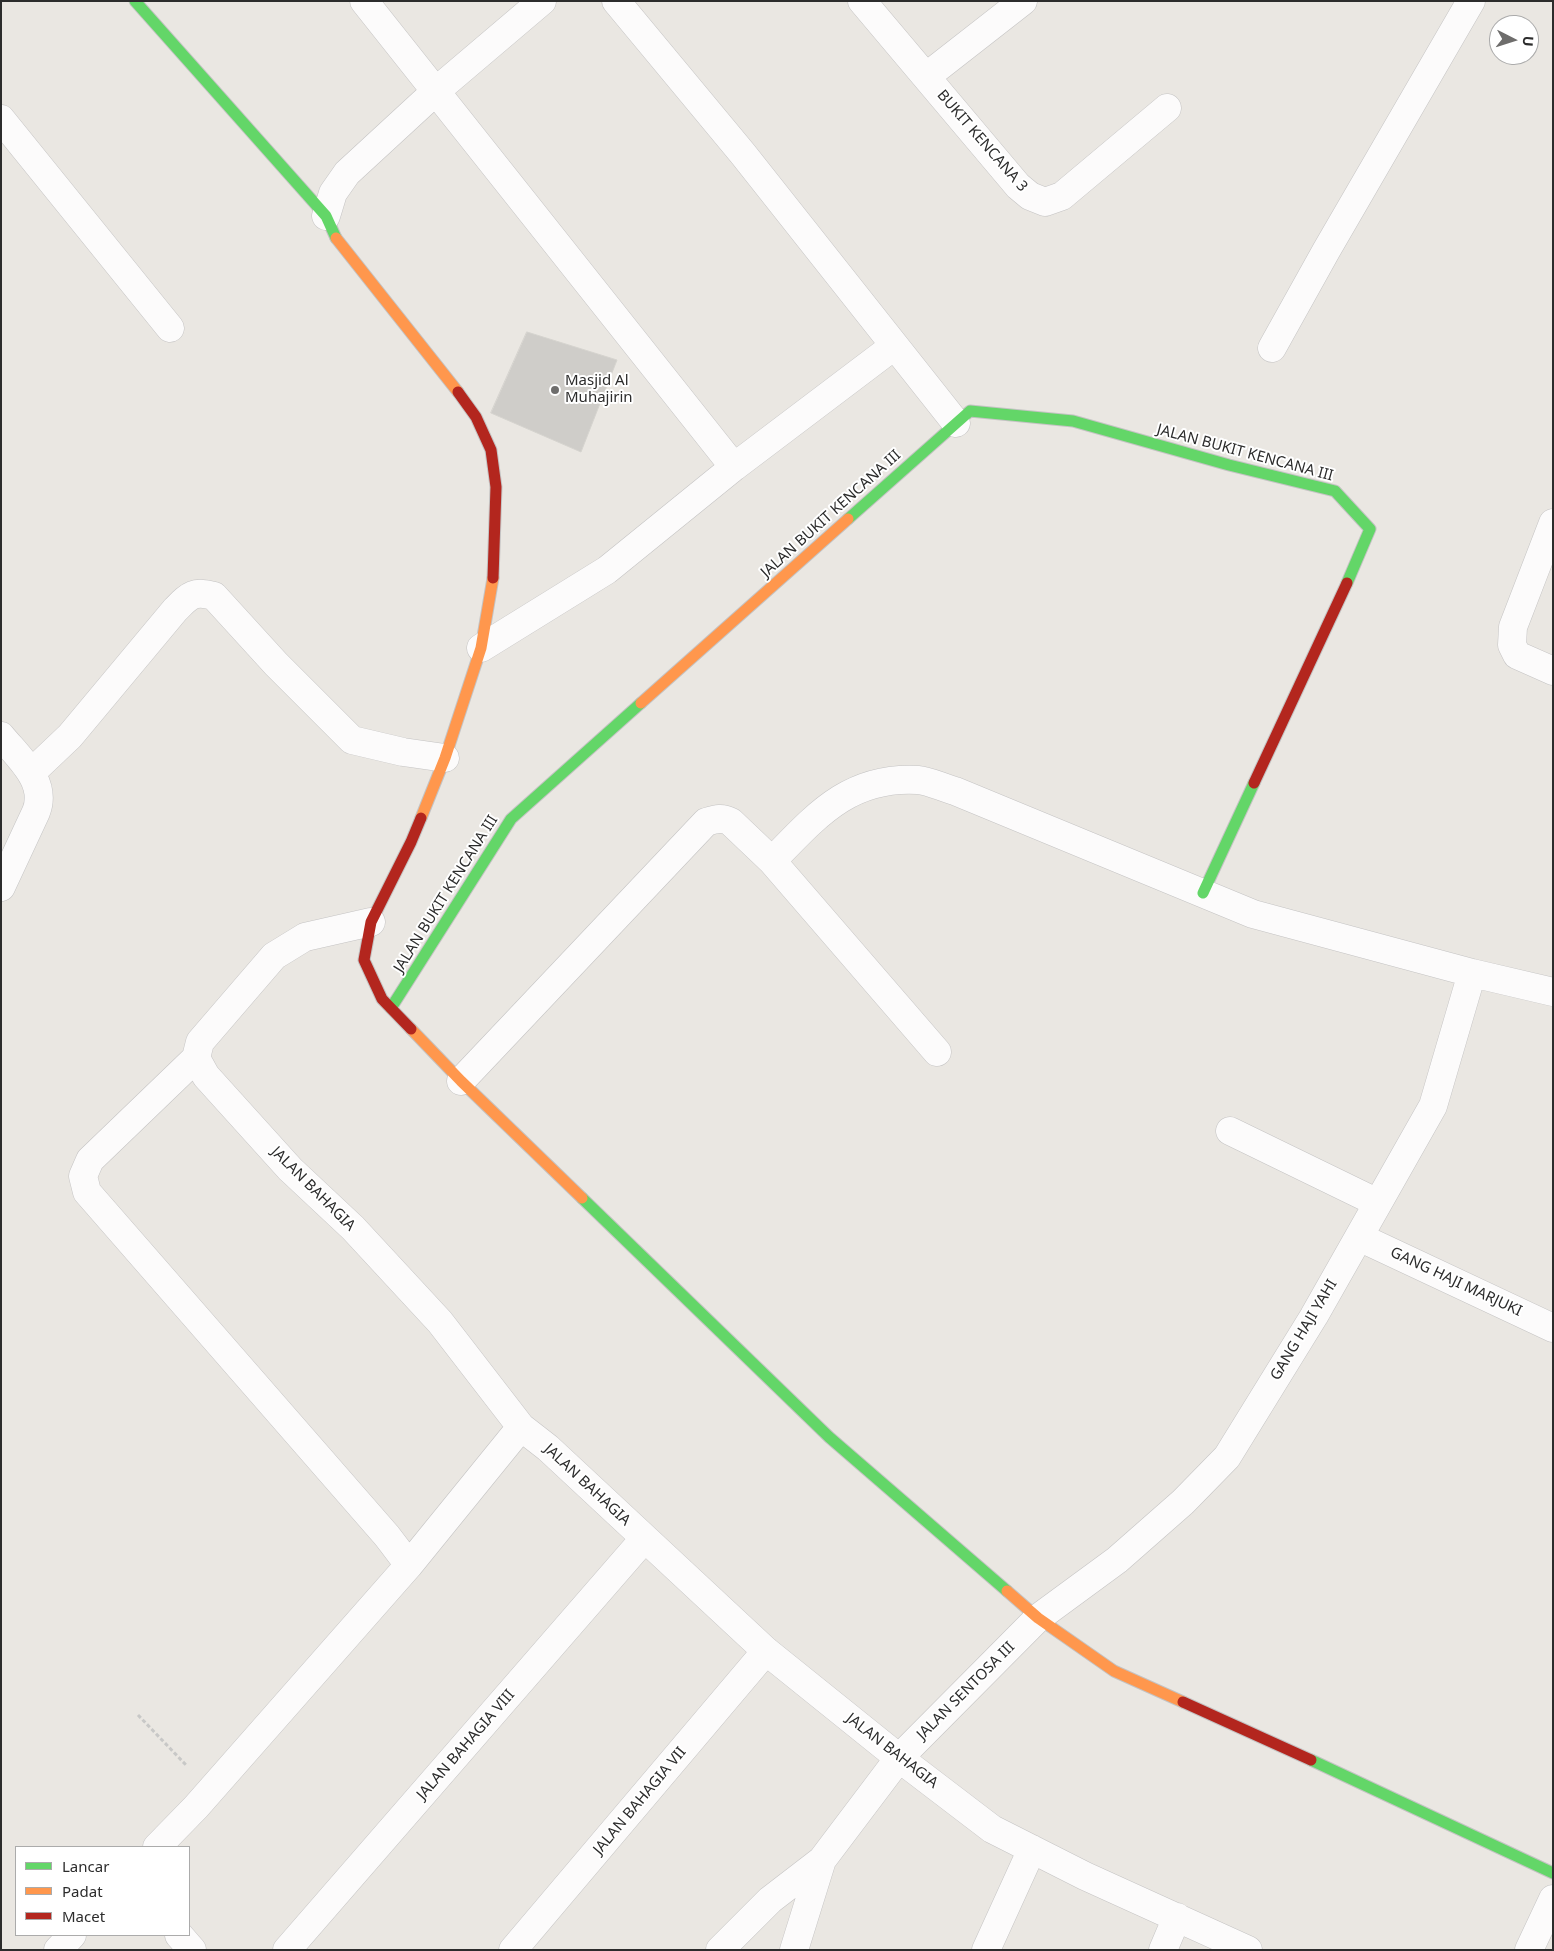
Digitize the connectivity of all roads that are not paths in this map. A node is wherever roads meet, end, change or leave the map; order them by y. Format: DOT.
graph roads {
  1 [pos="135,1"];
  2 [pos="364,1"];
  3 [pos="542,1"];
  4 [pos="616,1"];
  5 [pos="862,1"];
  6 [pos="1023,1"];
  7 [pos="1471,1"];
  8 [pos="927,76"];
  9 [pos="436,91"];
  10 [pos="1167,108"];
  11 [pos="1,119"];
  12 [pos="326,216"];
  13 [pos="170,328"];
  14 [pos="894,346"];
  15 [pos="1272,348"];
  16 [pos="956,423"];
  17 [pos="734,467"];
  18 [pos="1553,523"];
  19 [pos="481,648"];
  20 [pos="1553,671"];
  21 [pos="1,736"];
  22 [pos="445,758"];
  23 [pos="32,773"];
  24 [pos="772,861"];
  25 [pos="1,887"];
  26 [pos="1203,893"];
  27 [pos="371,922"];
  28 [pos="1472,973"];
  29 [pos="1553,992"];
  30 [pos="392,1008"];
  31 [pos="937,1052"];
  32 [pos="196,1058"];
  33 [pos="461,1082"];
  34 [pos="1230,1131"];
  35 [pos="1378,1203"];
  36 [pos="1358,1237"];
  37 [pos="1553,1328"];
  38 [pos="520,1427"];
  39 [pos="644,1538"];
  40 [pos="409,1564"];
  41 [pos="1038,1618"];
  42 [pos="766,1652"];
  43 [pos="899,1758"];
  44 [pos="158,1846"];
  45 [pos="1032,1849"];
  46 [pos="822,1860"];
  47 [pos="1553,1873"];
  48 [pos="1553,1899"];
  49 [pos="1177,1917"];
  50 [pos="71,1936"];
  51 [pos="180,1936"];
  52 [pos="58,1950"];
  53 [pos="192,1950"];
  54 [pos="287,1950"];
  55 [pos="513,1950"];
  56 [pos="720,1950"];
  57 [pos="794,1950"];
  58 [pos="986,1950"];
  59 [pos="1163,1950"];
  60 [pos="1248,1950"];
  61 [pos="1528,1950"];
  1 -- 12 [label="street"];
  2 -- 9 [label="street"];
  3 -- 9 [label="street"];
  4 -- 14 [label="street"];
  5 -- 8 [label="street, BUKIT KENCANA 3"];
  6 -- 8 [label="street"];
  7 -- 15 [label="street"];
  8 -- 10 [label="street, BUKIT KENCANA 3"];
  9 -- 12 [label="street"];
  9 -- 17 [label="street"];
  11 -- 13 [label="street"];
  12 -- 19 [label="street"];
  14 -- 16 [label="street"];
  14 -- 17 [label="street"];
  16 -- 26 [label="street, JALAN BUKIT KENCANA III"];
  16 -- 30 [label="street, JALAN BUKIT KENCANA III"];
  17 -- 19 [label="street"];
  18 -- 20 [label="street"];
  19 -- 22 [label="street"];
  21 -- 23 [label="street"];
  22 -- 23 [label="street"];
  22 -- 27 [label="street"];
  23 -- 25 [label="street"];
  24 -- 26 [label="street"];
  24 -- 31 [label="street"];
  24 -- 33 [label="street"];
  26 -- 28 [label="street"];
  27 -- 30 [label="street"];
  27 -- 32 [label="street"];
  28 -- 29 [label="street"];
  28 -- 35 [label="street, GANG HAJI YAHI"];
  30 -- 33 [label="street"];
  32 -- 38 [label="street, JALAN BAHAGIA"];
  32 -- 40 [label="street"];
  33 -- 41 [label="street"];
  34 -- 35 [label="street"];
  35 -- 36 [label="street, GANG HAJI YAHI"];
  36 -- 37 [label="street, GANG HAJI MARJUKI"];
  36 -- 41 [label="street, GANG HAJI YAHI"];
  38 -- 39 [label="street, JALAN BAHAGIA"];
  38 -- 40 [label="street"];
  39 -- 42 [label="street, JALAN BAHAGIA"];
  39 -- 54 [label="street, JALAN BAHAGIA VIII"];
  40 -- 44 [label="street"];
  41 -- 43 [label="street, JALAN SENTOSA III"];
  41 -- 47 [label="street"];
  42 -- 43 [label="street, JALAN BAHAGIA"];
  42 -- 55 [label="street, JALAN BAHAGIA VII"];
  43 -- 45 [label="street, JALAN BAHAGIA"];
  43 -- 46 [label="street, JALAN SENTOSA III"];
  45 -- 49 [label="street, JALAN BAHAGIA"];
  45 -- 58 [label="street"];
  46 -- 56 [label="street"];
  46 -- 57 [label="street"];
  48 -- 61 [label="street"];
  49 -- 59 [label="street"];
  49 -- 60 [label="street, JALAN BAHAGIA"];
  50 -- 52 [label="street"];
  51 -- 53 [label="street"];
}
